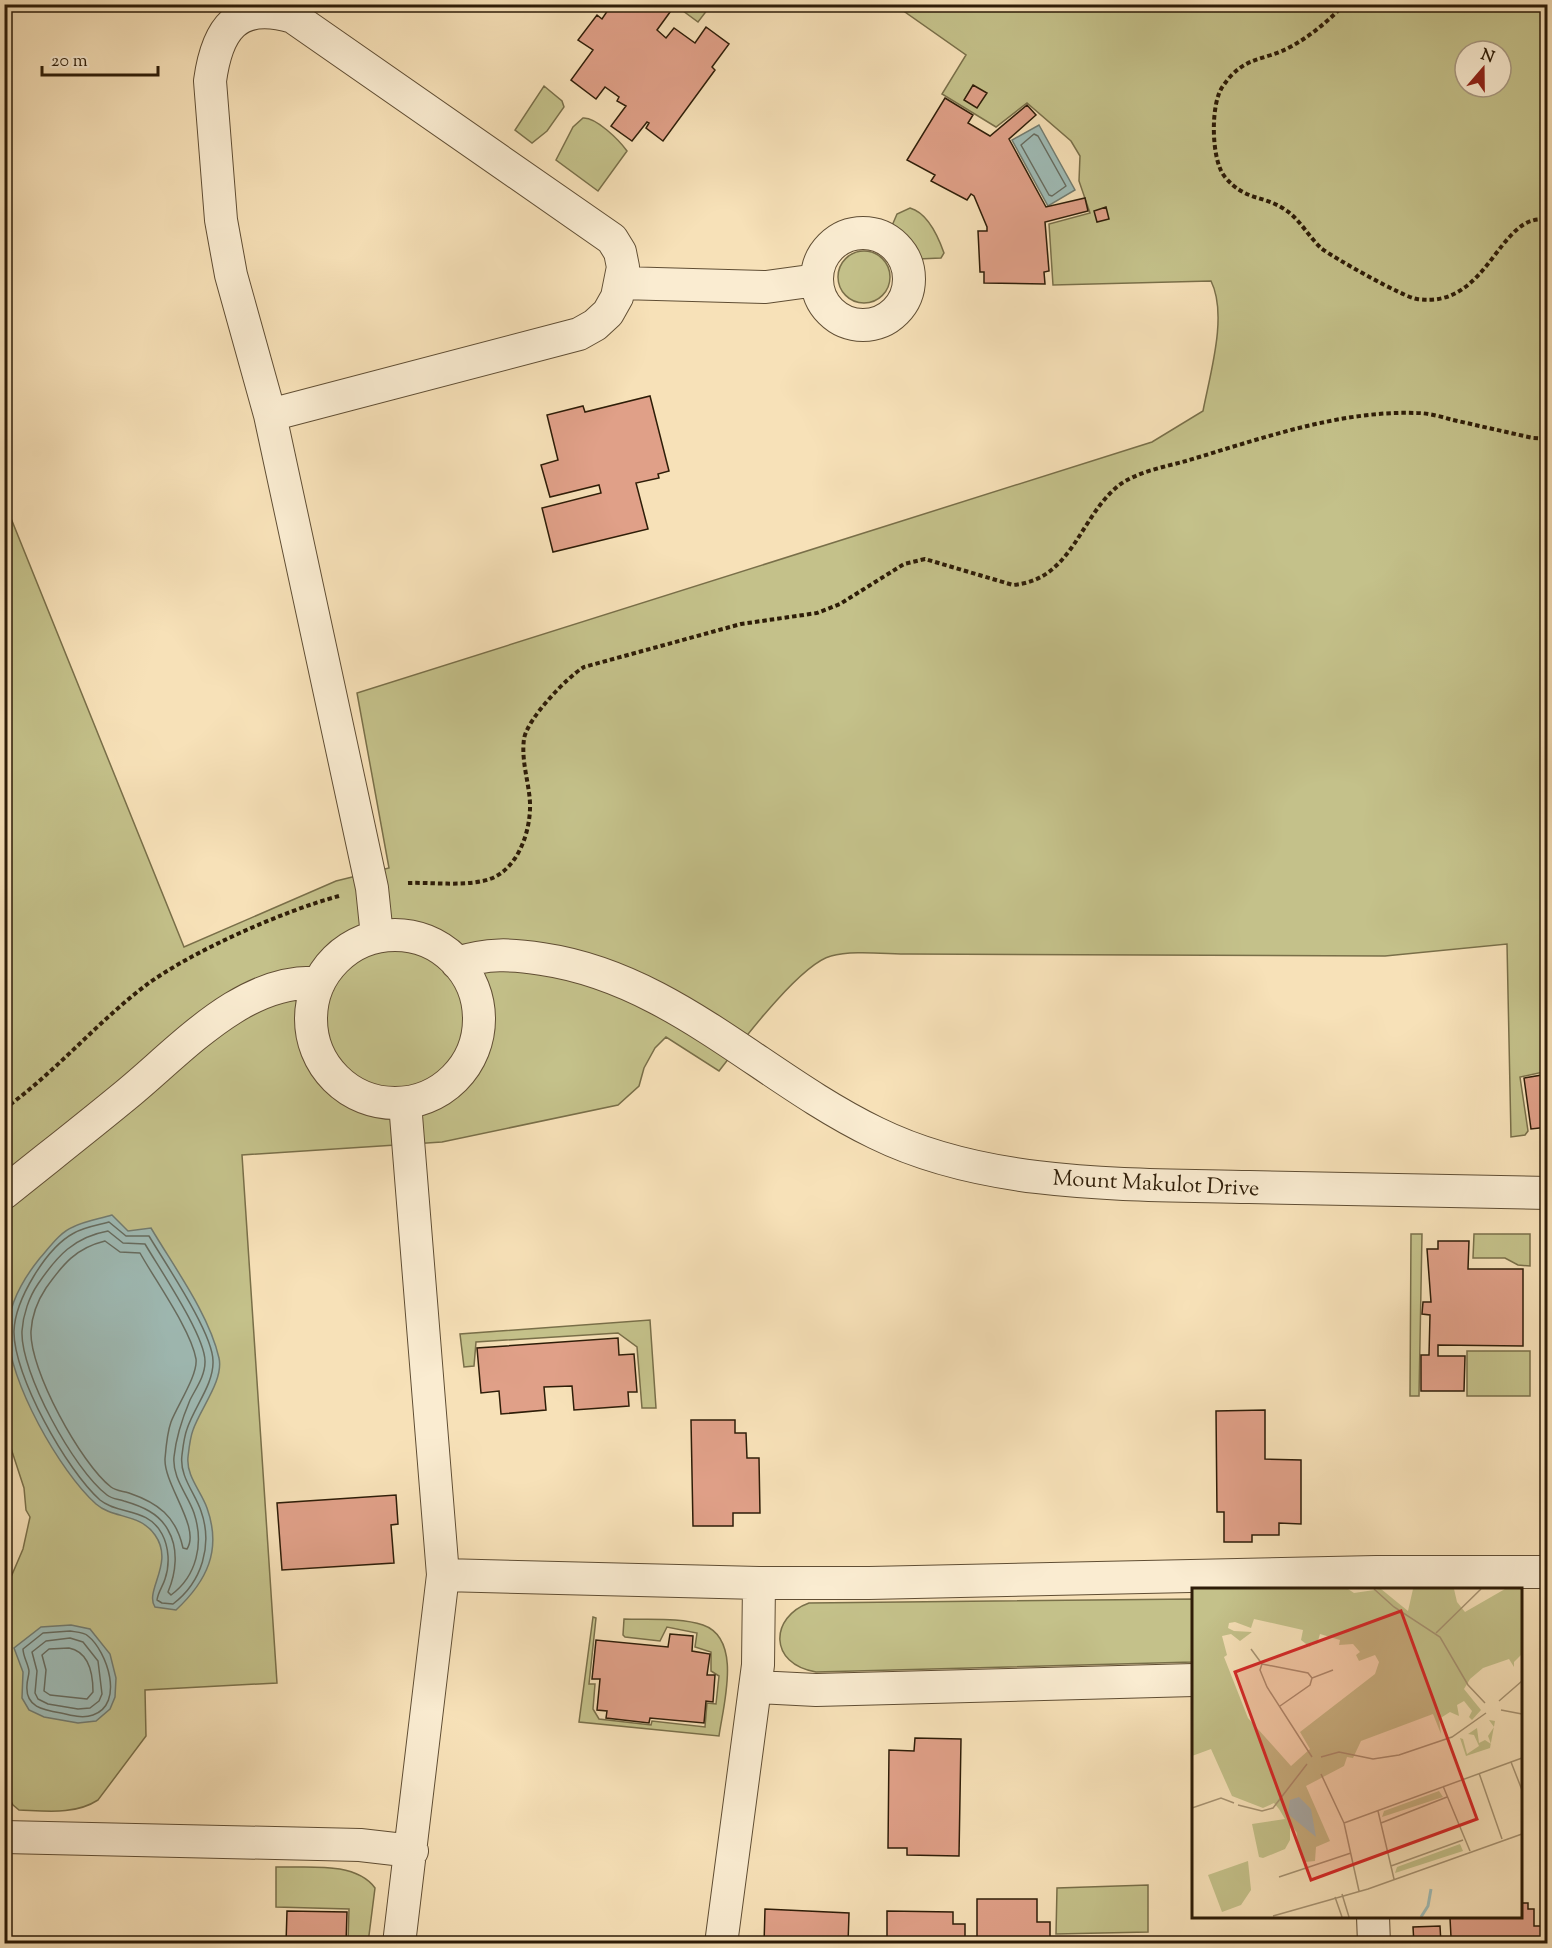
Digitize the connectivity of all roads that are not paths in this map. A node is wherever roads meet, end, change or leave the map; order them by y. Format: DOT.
graph roads {
  1 [pos="245,10"];
  2 [pos="817,280"];
  3 [pos="621,283"];
  4 [pos="270,416"];
  5 [pos="377,936"];
  6 [pos="457,963"];
  7 [pos="319,983"];
  8 [pos="405,1103"];
  9 [pos="4,1193"];
  10 [pos="1548,1193"];
  11 [pos="1548,1572"];
  12 [pos="443,1575"];
  13 [pos="1376,1581"];
  14 [pos="759,1583"];
  15 [pos="1192,1680"];
  16 [pos="755,1687"];
  17 [pos="4,1837"];
  18 [pos="411,1851"];
  19 [pos="1373,1918"];
  20 [pos="399,1944"];
  21 [pos="721,1944"];
  22 [pos="1374,1944"];
  1 -- 3 [label="street"];
  1 -- 4 [label="street"];
  2 -- 3 [label="street"];
  3 -- 4 [label="street"];
  4 -- 5 [label="street"];
  5 -- 6 [label="street"];
  5 -- 7 [label="street"];
  6 -- 8 [label="street"];
  6 -- 10 [label="street, Mount Makulot Drive"];
  7 -- 8 [label="street"];
  7 -- 9 [label="street"];
  8 -- 12 [label="street"];
  11 -- 13 [label="street"];
  12 -- 14 [label="street"];
  12 -- 18 [label="street"];
  13 -- 14 [label="street"];
  14 -- 16 [label="street"];
  15 -- 16 [label="street"];
  16 -- 21 [label="street"];
  17 -- 18 [label="street"];
  18 -- 20 [label="street"];
  19 -- 22 [label="street"];
}
